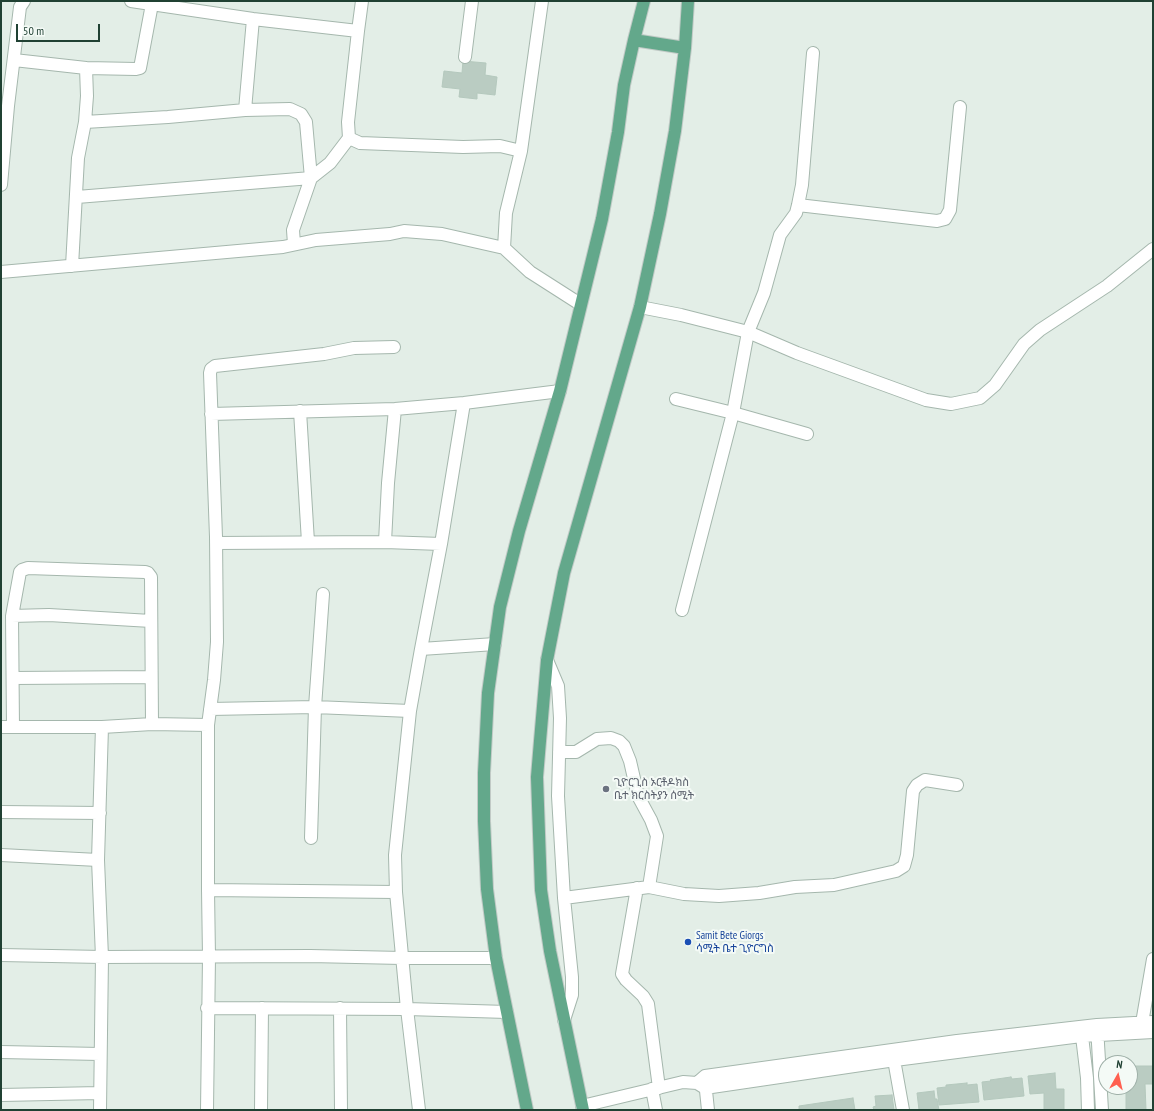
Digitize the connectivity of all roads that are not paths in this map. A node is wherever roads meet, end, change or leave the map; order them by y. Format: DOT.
graph roads {
  1 [pos="24,1"];
  2 [pos="131,1"];
  3 [pos="362,1"];
  4 [pos="472,1"];
  5 [pos="542,1"];
  6 [pos="644,1"];
  7 [pos="688,1"];
  8 [pos="152,4"];
  9 [pos="253,19"];
  10 [pos="358,31"];
  11 [pos="634,40"];
  12 [pos="685,48"];
  13 [pos="813,53"];
  14 [pos="465,57"];
  15 [pos="14,60"];
  16 [pos="86,68"];
  17 [pos="5,105"];
  18 [pos="960,107"];
  19 [pos="245,110"];
  20 [pos="85,122"];
  21 [pos="349,138"];
  22 [pos="521,151"];
  23 [pos="311,178"];
  24 [pos="1,185"];
  25 [pos="77,197"];
  26 [pos="798,205"];
  27 [pos="294,244"];
  28 [pos="504,248"];
  29 [pos="1153,249"];
  30 [pos="72,266"];
  31 [pos="1,272"];
  32 [pos="580,304"];
  33 [pos="640,307"];
  34 [pos="748,332"];
  35 [pos="394,347"];
  36 [pos="560,391"];
  37 [pos="676,399"];
  38 [pos="464,403"];
  39 [pos="395,409"];
  40 [pos="300,411"];
  41 [pos="733,413"];
  42 [pos="211,414"];
  43 [pos="807,434"];
  44 [pos="308,542"];
  45 [pos="385,542"];
  46 [pos="216,543"];
  47 [pos="441,544"];
  48 [pos="322,594"];
  49 [pos="682,610"];
  50 [pos="12,616"];
  51 [pos="151,620"];
  52 [pos="495,644"];
  53 [pos="422,649"];
  54 [pos="547,660"];
  55 [pos="151,677"];
  56 [pos="13,678"];
  57 [pos="316,707"];
  58 [pos="210,708"];
  59 [pos="410,711"];
  60 [pos="152,724"];
  61 [pos="208,725"];
  62 [pos="7,727"];
  63 [pos="102,727"];
  64 [pos="559,752"];
  65 [pos="957,785"];
  66 [pos="1,812"];
  67 [pos="100,813"];
  68 [pos="311,838"];
  69 [pos="1,855"];
  70 [pos="98,860"];
  71 [pos="643,888"];
  72 [pos="208,890"];
  73 [pos="396,892"];
  74 [pos="564,898"];
  75 [pos="1,955"];
  76 [pos="102,957"];
  77 [pos="209,957"];
  78 [pos="402,958"];
  79 [pos="496,958"];
  80 [pos="1153,959"];
  81 [pos="207,1008"];
  82 [pos="262,1008"];
  83 [pos="340,1008"];
  84 [pos="406,1009"];
  85 [pos="507,1012"];
  86 [pos="564,1020"];
  87 [pos="1147,1023"];
  88 [pos="1097,1030"];
  89 [pos="1081,1031"];
  90 [pos="1153,1032"];
  91 [pos="1,1052"];
  92 [pos="100,1054"];
  93 [pos="894,1056"];
  94 [pos="703,1083"];
  95 [pos="656,1088"];
  96 [pos="100,1093"];
  97 [pos="1,1095"];
  98 [pos="582,1108"];
  99 [pos="100,1110"];
  100 [pos="207,1110"];
  101 [pos="261,1110"];
  102 [pos="341,1110"];
  103 [pos="418,1110"];
  104 [pos="526,1110"];
  105 [pos="656,1110"];
  106 [pos="708,1110"];
  107 [pos="903,1110"];
  108 [pos="1088,1110"];
  109 [pos="1102,1110"];
  1 -- 15 [label="street"];
  2 -- 8 [label="street"];
  3 -- 10 [label="street"];
  4 -- 14 [label="street"];
  5 -- 22 [label="street"];
  6 -- 11 [label="main road"];
  7 -- 12 [label="main road"];
  8 -- 9 [label="street"];
  8 -- 16 [label="street"];
  9 -- 10 [label="street"];
  9 -- 19 [label="street"];
  10 -- 21 [label="street"];
  11 -- 12 [label="main road"];
  11 -- 32 [label="main road"];
  12 -- 33 [label="main road"];
  13 -- 26 [label="street"];
  15 -- 16 [label="street"];
  15 -- 17 [label="street"];
  16 -- 20 [label="street"];
  17 -- 24 [label="street"];
  18 -- 26 [label="street"];
  19 -- 20 [label="street"];
  19 -- 23 [label="street"];
  20 -- 25 [label="street"];
  21 -- 22 [label="street"];
  21 -- 23 [label="street"];
  22 -- 28 [label="street"];
  23 -- 25 [label="street"];
  23 -- 27 [label="street"];
  25 -- 30 [label="street"];
  26 -- 34 [label="street"];
  27 -- 28 [label="street"];
  27 -- 30 [label="street"];
  28 -- 32 [label="street"];
  29 -- 34 [label="street"];
  30 -- 31 [label="street"];
  32 -- 36 [label="main road"];
  33 -- 34 [label="street"];
  33 -- 54 [label="main road"];
  34 -- 41 [label="street"];
  35 -- 42 [label="street"];
  36 -- 38 [label="street"];
  36 -- 52 [label="main road"];
  37 -- 41 [label="street"];
  38 -- 39 [label="street"];
  38 -- 47 [label="street"];
  39 -- 40 [label="street"];
  39 -- 45 [label="street"];
  40 -- 42 [label="street"];
  40 -- 44 [label="street"];
  41 -- 43 [label="street"];
  41 -- 49 [label="street"];
  42 -- 46 [label="street"];
  44 -- 45 [label="street"];
  44 -- 46 [label="street"];
  45 -- 47 [label="street"];
  46 -- 58 [label="street"];
  47 -- 53 [label="street"];
  48 -- 57 [label="street"];
  50 -- 51 [label="street"];
  50 -- 51 [label="street"];
  50 -- 56 [label="street"];
  51 -- 55 [label="street"];
  52 -- 53 [label="street"];
  52 -- 79 [label="main road"];
  53 -- 59 [label="street"];
  54 -- 64 [label="street"];
  54 -- 86 [label="main road"];
  55 -- 56 [label="street"];
  55 -- 60 [label="street"];
  56 -- 62 [label="street"];
  57 -- 58 [label="street"];
  57 -- 59 [label="street"];
  57 -- 68 [label="street"];
  58 -- 61 [label="street"];
  59 -- 73 [label="street"];
  60 -- 61 [label="street"];
  60 -- 63 [label="street"];
  61 -- 72 [label="street"];
  62 -- 63 [label="street"];
  63 -- 67 [label="street"];
  64 -- 71 [label="street"];
  64 -- 74 [label="street"];
  65 -- 71 [label="street"];
  66 -- 67 [label="street"];
  67 -- 70 [label="street"];
  69 -- 70 [label="street"];
  70 -- 76 [label="street"];
  71 -- 74 [label="street"];
  71 -- 95 [label="street"];
  72 -- 73 [label="street"];
  72 -- 77 [label="street"];
  73 -- 78 [label="street"];
  74 -- 86 [label="street"];
  75 -- 76 [label="street"];
  76 -- 77 [label="street"];
  76 -- 92 [label="street"];
  77 -- 78 [label="street"];
  77 -- 81 [label="street"];
  78 -- 79 [label="street"];
  78 -- 84 [label="street"];
  79 -- 85 [label="main road"];
  80 -- 87 [label="street"];
  81 -- 82 [label="street"];
  81 -- 100 [label="street"];
  82 -- 83 [label="street"];
  82 -- 101 [label="street"];
  83 -- 84 [label="street"];
  83 -- 102 [label="street"];
  84 -- 85 [label="street"];
  84 -- 103 [label="street"];
  85 -- 104 [label="main road"];
  86 -- 98 [label="main road"];
  87 -- 88 [label="street"];
  88 -- 89 [label="street"];
  88 -- 90 [label="street"];
  88 -- 109 [label="street"];
  89 -- 93 [label="street"];
  89 -- 108 [label="street"];
  91 -- 92 [label="street"];
  92 -- 96 [label="street"];
  93 -- 94 [label="street"];
  93 -- 107 [label="street"];
  94 -- 95 [label="street"];
  94 -- 106 [label="street"];
  95 -- 98 [label="street"];
  95 -- 105 [label="street"];
  96 -- 97 [label="street"];
  96 -- 99 [label="street"];
}
